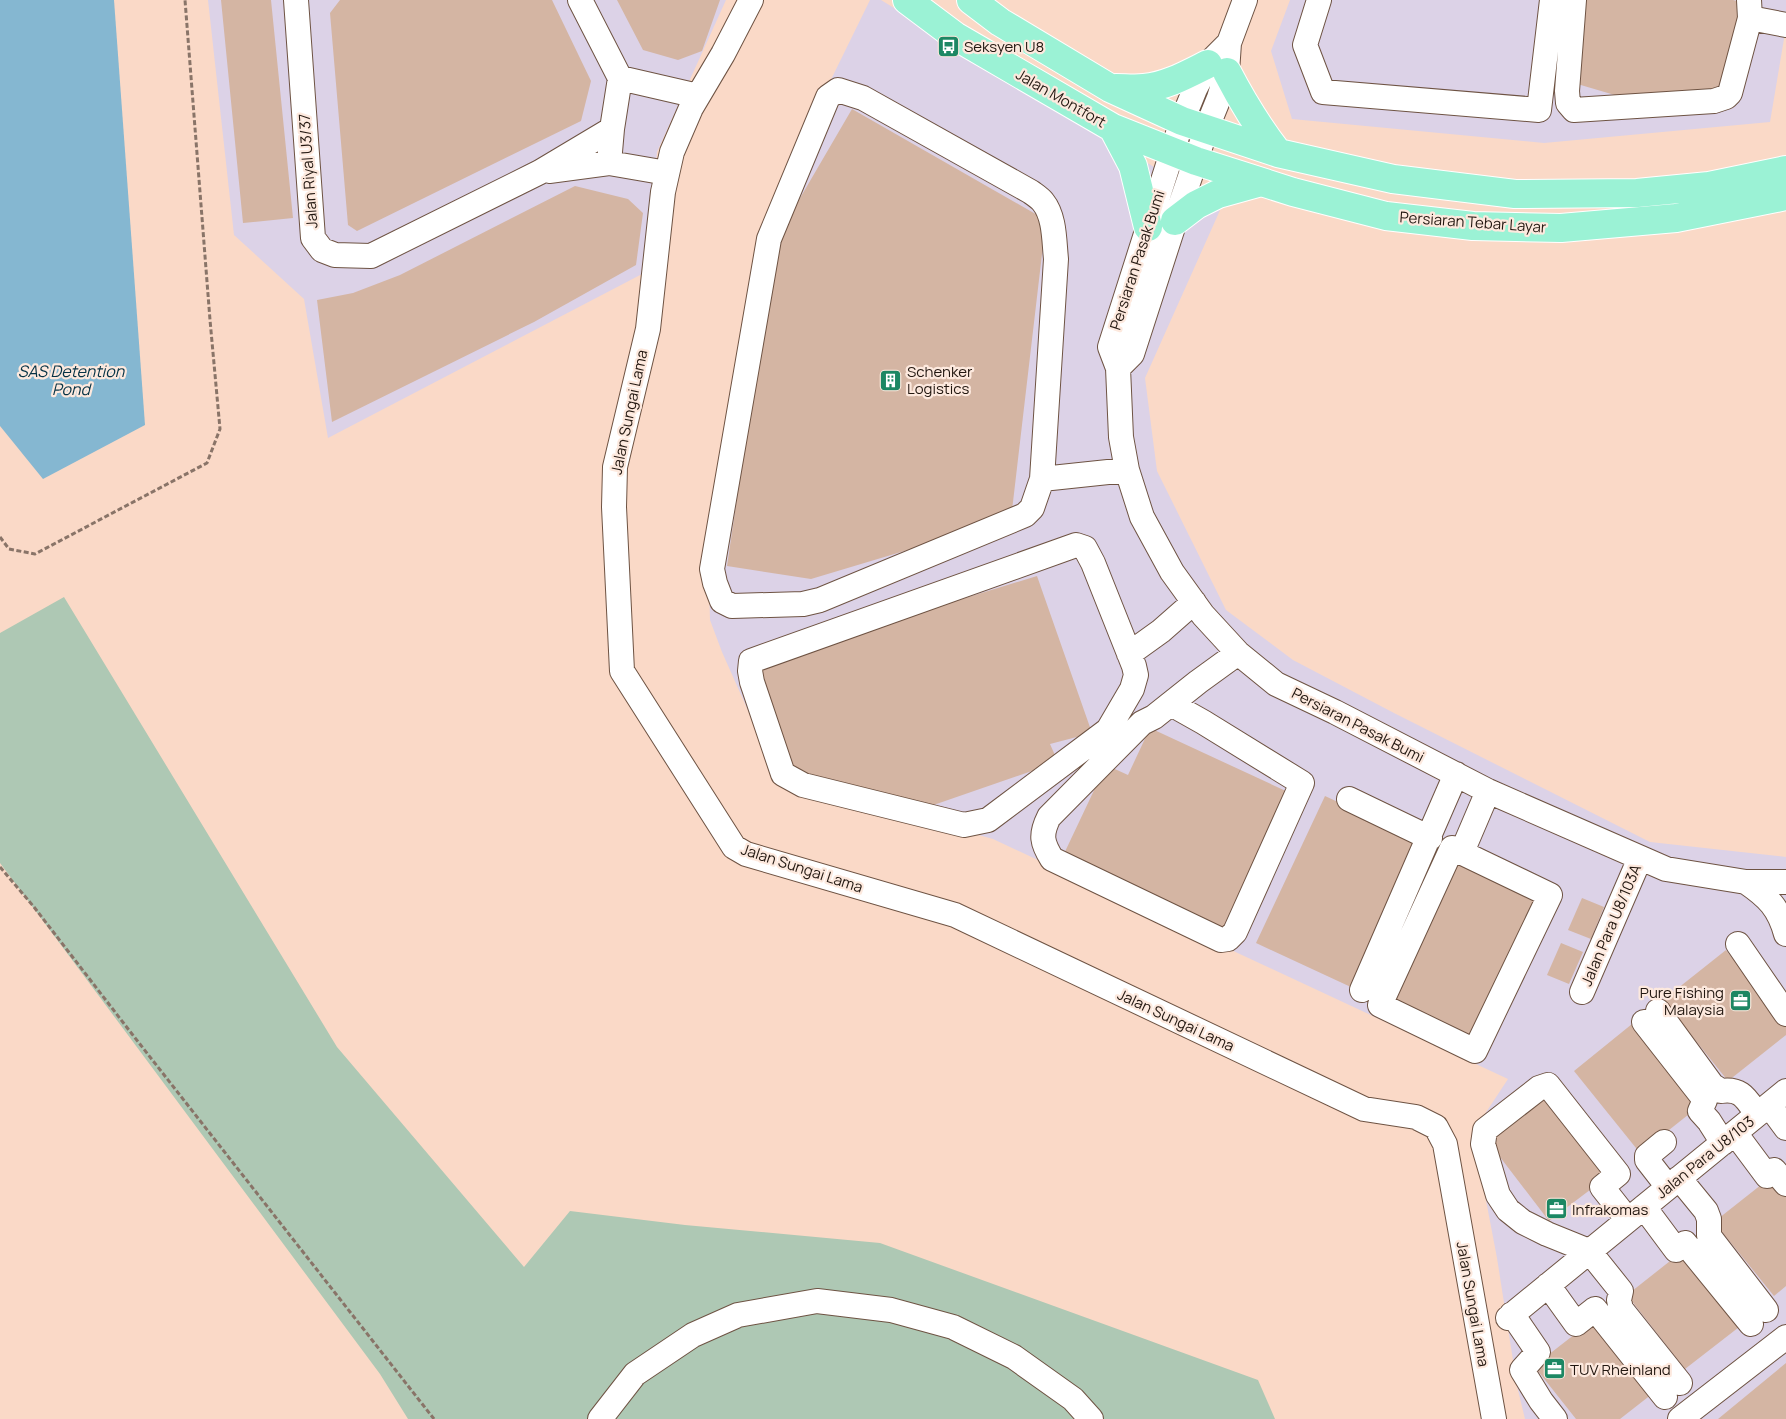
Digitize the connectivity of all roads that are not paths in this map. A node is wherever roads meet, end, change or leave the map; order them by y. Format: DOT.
graph roads {
  1 [pos="296,0"];
  2 [pos="580,0"];
  3 [pos="751,0"];
  4 [pos="907,0"];
  5 [pos="971,0"];
  6 [pos="1245,0"];
  7 [pos="1318,0"];
  8 [pos="1552,0"];
  9 [pos="1574,0"];
  10 [pos="1750,9"];
  11 [pos="1786,26"];
  12 [pos="1218,68"];
  13 [pos="620,78"];
  14 [pos="1110,88"];
  15 [pos="698,96"];
  16 [pos="1194,125"];
  17 [pos="1113,128"];
  18 [pos="612,129"];
  19 [pos="1278,153"];
  20 [pos="1184,157"];
  21 [pos="609,163"];
  22 [pos="540,172"];
  23 [pos="667,173"];
  24 [pos="1784,173"];
  25 [pos="1261,182"];
  26 [pos="1175,221"];
  27 [pos="1148,227"];
  28 [pos="1118,368"];
  29 [pos="1127,470"];
  30 [pos="1042,479"];
  31 [pos="1194,602"];
  32 [pos="1238,653"];
  33 [pos="1129,654"];
  34 [pos="1171,704"];
  35 [pos="1456,774"];
  36 [pos="1488,790"];
  37 [pos="1349,798"];
  38 [pos="1430,838"];
  39 [pos="1462,852"];
  40 [pos="1640,858"];
  41 [pos="1746,882"];
  42 [pos="1786,882"];
  43 [pos="1786,934"];
  44 [pos="1738,944"];
  45 [pos="1362,990"];
  46 [pos="1582,992"];
  47 [pos="1786,1014"];
  48 [pos="1771,1104"];
  49 [pos="1786,1128"];
  50 [pos="1729,1138"];
  51 [pos="1664,1142"];
  52 [pos="1673,1183"];
  53 [pos="1786,1184"];
  54 [pos="1636,1213"];
  55 [pos="1589,1251"];
  56 [pos="1548,1285"];
  57 [pos="1786,1338"];
  58 [pos="1493,1414"];
  59 [pos="600,1419"];
  60 [pos="1091,1419"];
  61 [pos="1555,1419"];
  62 [pos="1680,1419"];
  1 -- 22 [label="street, Jalan Riyal U3/37"];
  2 -- 13 [label="street"];
  3 -- 15 [label="street, Jalan Sungai Lama"];
  4 -- 17 [label="main road, Jalan Montfort"];
  5 -- 14 [label="main road"];
  6 -- 12 [label="street"];
  7 -- 8 [label="street"];
  9 -- 10 [label="street"];
  10 -- 11 [label="street"];
  12 -- 14 [label="main road"];
  12 -- 16 [label="street"];
  12 -- 19 [label="main road"];
  13 -- 15 [label="street"];
  13 -- 18 [label="street"];
  14 -- 16 [label="main road"];
  15 -- 23 [label="street, Jalan Sungai Lama"];
  16 -- 19 [label="main road, Persiaran Tebar Layar"];
  16 -- 20 [label="street"];
  17 -- 20 [label="main road, Jalan Montfort"];
  17 -- 27 [label="main road"];
  18 -- 21 [label="street"];
  18 -- 22 [label="street"];
  19 -- 24 [label="main road, Persiaran Tebar Layar"];
  20 -- 25 [label="main road, Persiaran Tebar Layar"];
  20 -- 26 [label="street, Persiaran Pasak Bumi"];
  20 -- 27 [label="street, Persiaran Pasak Bumi"];
  21 -- 22 [label="street"];
  21 -- 23 [label="street"];
  23 -- 58 [label="street, Jalan Sungai Lama"];
  24 -- 25 [label="main road, Persiaran Tebar Layar"];
  25 -- 26 [label="main road"];
  26 -- 28 [label="street, Persiaran Pasak Bumi"];
  27 -- 28 [label="street, Persiaran Pasak Bumi"];
  28 -- 29 [label="street, Persiaran Pasak Bumi"];
  29 -- 30 [label="street"];
  29 -- 31 [label="street, Persiaran Pasak Bumi"];
  30 -- 30 [label="street"];
  31 -- 32 [label="street, Persiaran Pasak Bumi"];
  31 -- 33 [label="street"];
  32 -- 34 [label="street"];
  32 -- 35 [label="street, Persiaran Pasak Bumi"];
  33 -- 33 [label="street"];
  34 -- 34 [label="street"];
  35 -- 36 [label="street, Persiaran Pasak Bumi"];
  35 -- 38 [label="street"];
  36 -- 39 [label="street"];
  36 -- 40 [label="street, Persiaran Pasak Bumi"];
  37 -- 38 [label="street"];
  38 -- 45 [label="street"];
  39 -- 39 [label="street"];
  40 -- 41 [label="street, Persiaran Pasak Bumi"];
  40 -- 46 [label="street, Jalan Para U8/103A"];
  41 -- 42 [label="street, Persiaran Pasak Bumi"];
  41 -- 43 [label="street"];
  44 -- 47 [label="street"];
  48 -- 49 [label="street"];
  48 -- 50 [label="street, Jalan Para U8/103"];
  48 -- 50 [label="street"];
  50 -- 52 [label="street, Jalan Para U8/103"];
  50 -- 53 [label="street"];
  51 -- 52 [label="street"];
  52 -- 54 [label="street, Jalan Para U8/103"];
  52 -- 54 [label="street"];
  54 -- 55 [label="street, Jalan Para U8/103"];
  54 -- 55 [label="street"];
  55 -- 56 [label="street, Jalan Para U8/103"];
  55 -- 56 [label="street"];
  56 -- 61 [label="street, Jalan Para U8/103"];
  57 -- 62 [label="street"];
  59 -- 60 [label="street"];
}
